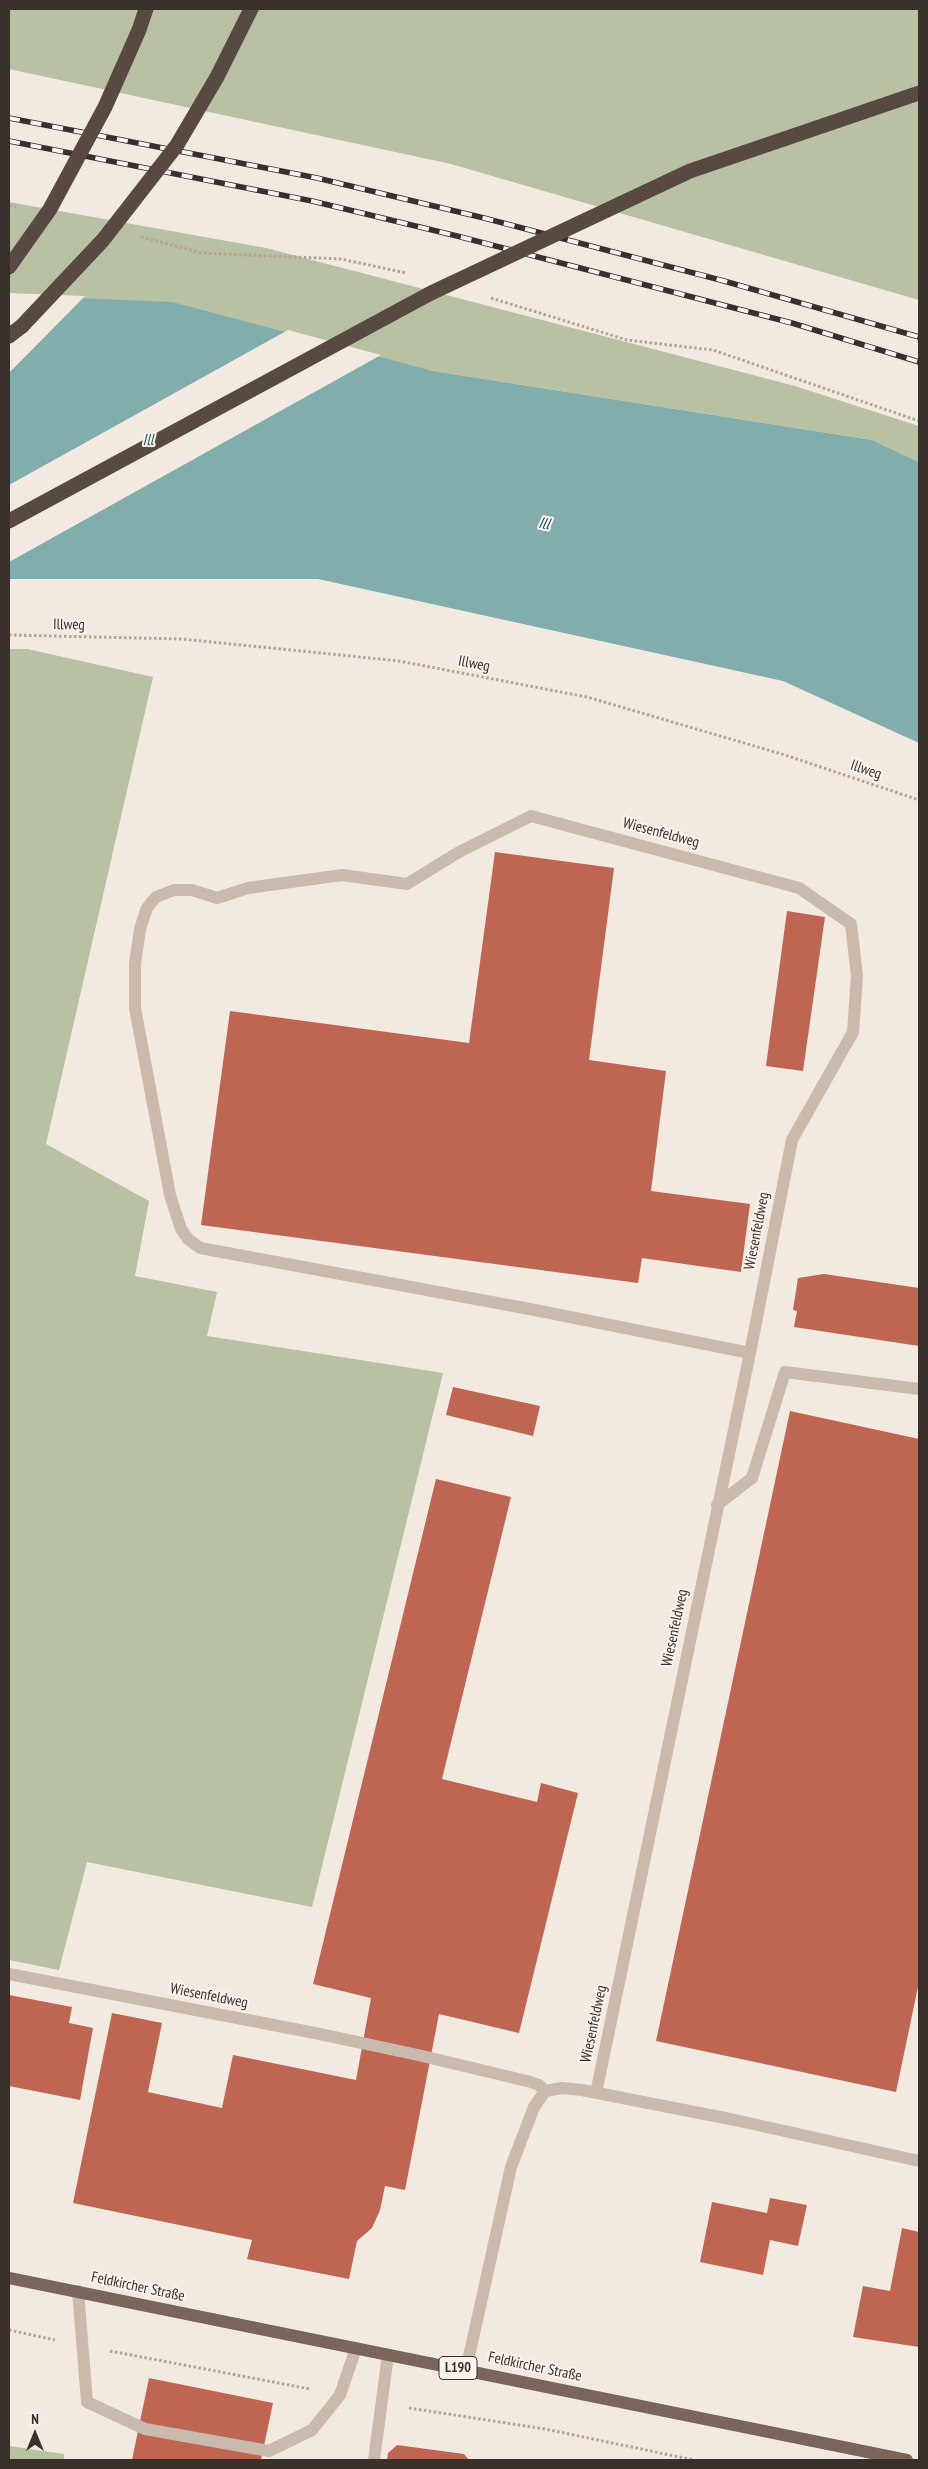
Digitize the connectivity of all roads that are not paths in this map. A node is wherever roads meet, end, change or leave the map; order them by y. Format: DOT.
graph roads {
  1 [pos="146,9"];
  2 [pos="250,9"];
  3 [pos="919,93"];
  4 [pos="9,267"];
  5 [pos="9,336"];
  6 [pos="9,521"];
  7 [pos="750,1353"];
  8 [pos="919,1389"];
  9 [pos="717,1505"];
  10 [pos="9,1974"];
  11 [pos="545,2091"];
  12 [pos="596,2093"];
  13 [pos="919,2161"];
  14 [pos="9,2278"];
  15 [pos="78,2291"];
  16 [pos="356,2348"];
  17 [pos="388,2355"];
  18 [pos="466,2370"];
  19 [pos="374,2460"];
  20 [pos="907,2460"];
  1 -- 4 [label="highway, bridge"];
  2 -- 5 [label="highway, bridge"];
  3 -- 6 [label="highway, bridge"];
  7 -- 7 [label="street, Wiesenfeldweg"];
  7 -- 9 [label="street, Wiesenfeldweg"];
  8 -- 9 [label="street"];
  9 -- 12 [label="street, Wiesenfeldweg"];
  10 -- 11 [label="street, Wiesenfeldweg"];
  11 -- 12 [label="street"];
  11 -- 18 [label="street"];
  12 -- 13 [label="street"];
  14 -- 15 [label="main road, Feldkircher Straße / L190"];
  15 -- 16 [label="main road, Feldkircher Straße / L190"];
  15 -- 16 [label="street"];
  16 -- 17 [label="main road, Feldkircher Straße / L190"];
  17 -- 18 [label="main road, Feldkircher Straße / L190"];
  17 -- 19 [label="street"];
  18 -- 20 [label="main road, Feldkircher Straße / L190"];
}
